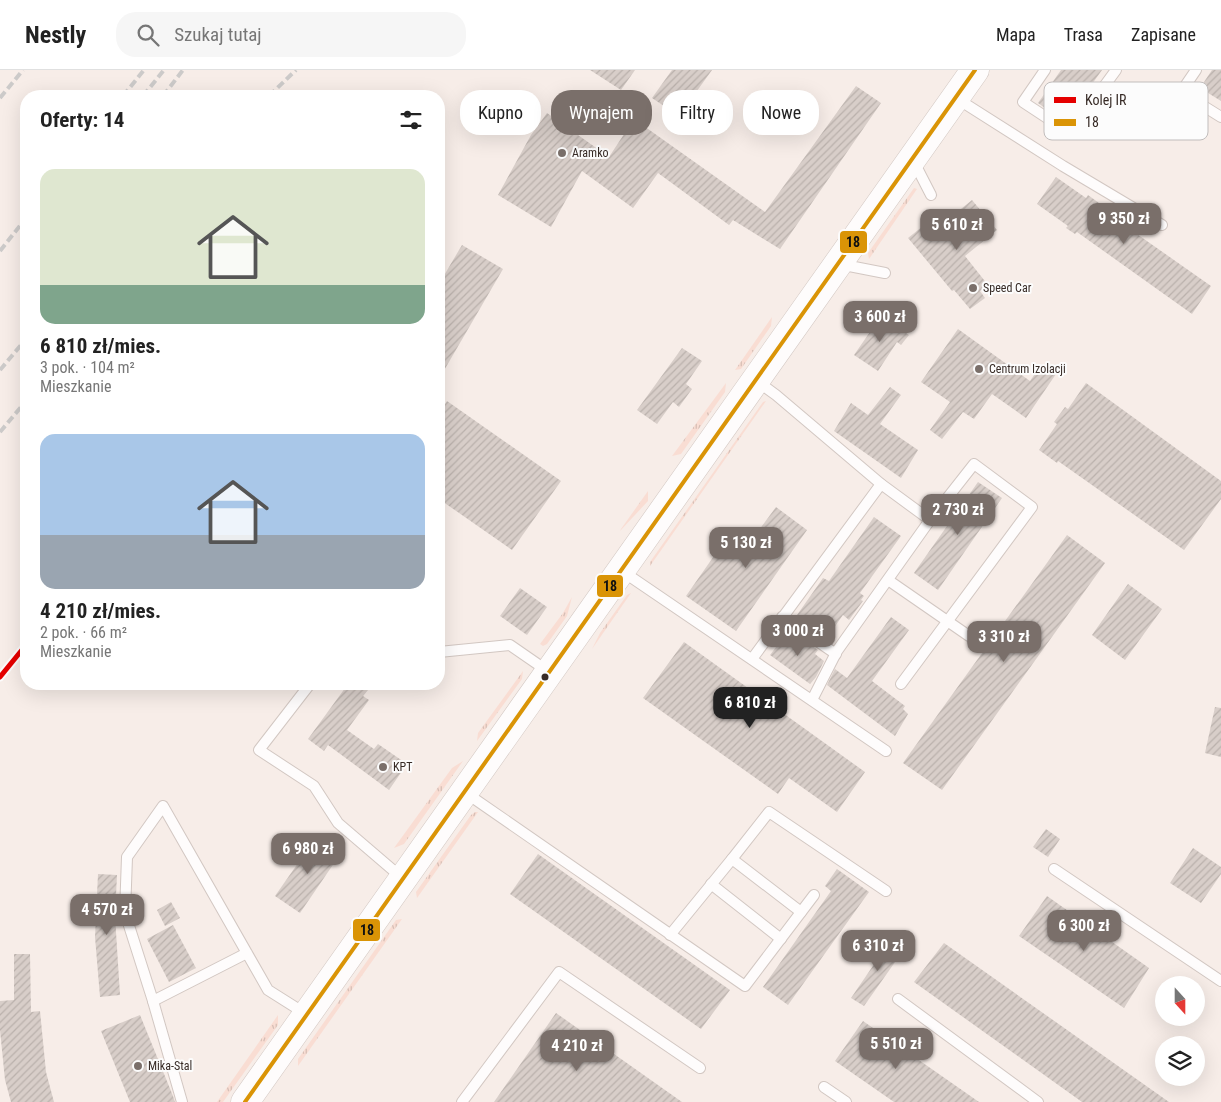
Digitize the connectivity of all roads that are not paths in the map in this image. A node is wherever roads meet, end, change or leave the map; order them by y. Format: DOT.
graph roads {
  1 [pos="975,70"];
  2 [pos="1045,70"];
  3 [pos="1116,70"];
  4 [pos="1196,70"];
  5 [pos="1107,82"];
  6 [pos="1188,82"];
  7 [pos="955,98"];
  8 [pos="1208,109"];
  9 [pos="1044,116"];
  10 [pos="1221,117"];
  11 [pos="912,158"];
  12 [pos="931,194"];
  13 [pos="1162,225"];
  14 [pos="838,263"];
  15 [pos="885,273"];
  16 [pos="756,380"];
  17 [pos="880,484"];
  18 [pos="930,520"];
  19 [pos="622,570"];
  20 [pos="888,580"];
  21 [pos="782,617"];
  22 [pos="948,621"];
  23 [pos="969,636"];
  24 [pos="445,651"];
  25 [pos="836,654"];
  26 [pos="752,659"];
  27 [pos="549,672"];
  28 [pos="901,684"];
  29 [pos="305,690"];
  30 [pos="812,700"];
  31 [pos="886,751"];
  32 [pos="465,792"];
  33 [pos="732,859"];
  34 [pos="1054,870"];
  35 [pos="403,879"];
  36 [pos="711,884"];
  37 [pos="886,892"];
  38 [pos="814,895"];
  39 [pos="802,912"];
  40 [pos="670,935"];
  41 [pos="781,939"];
  42 [pos="247,953"];
  43 [pos="1221,981"];
  44 [pos="898,999"];
  45 [pos="153,1001"];
  46 [pos="307,1015"];
  47 [pos="700,1068"];
  48 [pos="824,1087"];
  49 [pos="182,1102"];
  50 [pos="245,1102"];
  51 [pos="462,1102"];
  52 [pos="846,1102"];
  53 [pos="1038,1102"];
  1 -- 7 [label="street"];
  2 -- 9 [label="lane"];
  3 -- 5 [label="lane"];
  4 -- 6 [label="lane"];
  7 -- 11 [label="street"];
  7 -- 13 [label="lane"];
  8 -- 10 [label="lane"];
  11 -- 12 [label="lane"];
  11 -- 14 [label="street"];
  14 -- 15 [label="lane"];
  14 -- 16 [label="street"];
  16 -- 17 [label="lane"];
  16 -- 19 [label="street"];
  17 -- 18 [label="lane"];
  17 -- 21 [label="lane"];
  18 -- 20 [label="lane"];
  18 -- 22 [label="lane"];
  19 -- 26 [label="lane"];
  19 -- 27 [label="street"];
  20 -- 22 [label="lane"];
  20 -- 25 [label="lane"];
  21 -- 25 [label="lane"];
  21 -- 26 [label="lane"];
  22 -- 23 [label="lane"];
  22 -- 28 [label="lane"];
  24 -- 27 [label="lane"];
  25 -- 30 [label="lane"];
  26 -- 30 [label="lane"];
  27 -- 32 [label="street"];
  29 -- 35 [label="lane"];
  30 -- 31 [label="lane"];
  32 -- 35 [label="street"];
  32 -- 40 [label="lane"];
  33 -- 36 [label="lane"];
  33 -- 37 [label="lane"];
  33 -- 39 [label="lane"];
  34 -- 43 [label="lane"];
  35 -- 46 [label="street"];
  36 -- 40 [label="lane"];
  36 -- 41 [label="lane"];
  38 -- 39 [label="lane"];
  39 -- 41 [label="lane"];
  40 -- 41 [label="lane"];
  42 -- 45 [label="lane"];
  42 -- 45 [label="lane"];
  42 -- 46 [label="lane"];
  44 -- 53 [label="lane"];
  45 -- 49 [label="lane"];
  46 -- 50 [label="street"];
  47 -- 51 [label="lane"];
  48 -- 52 [label="lane"];
}
